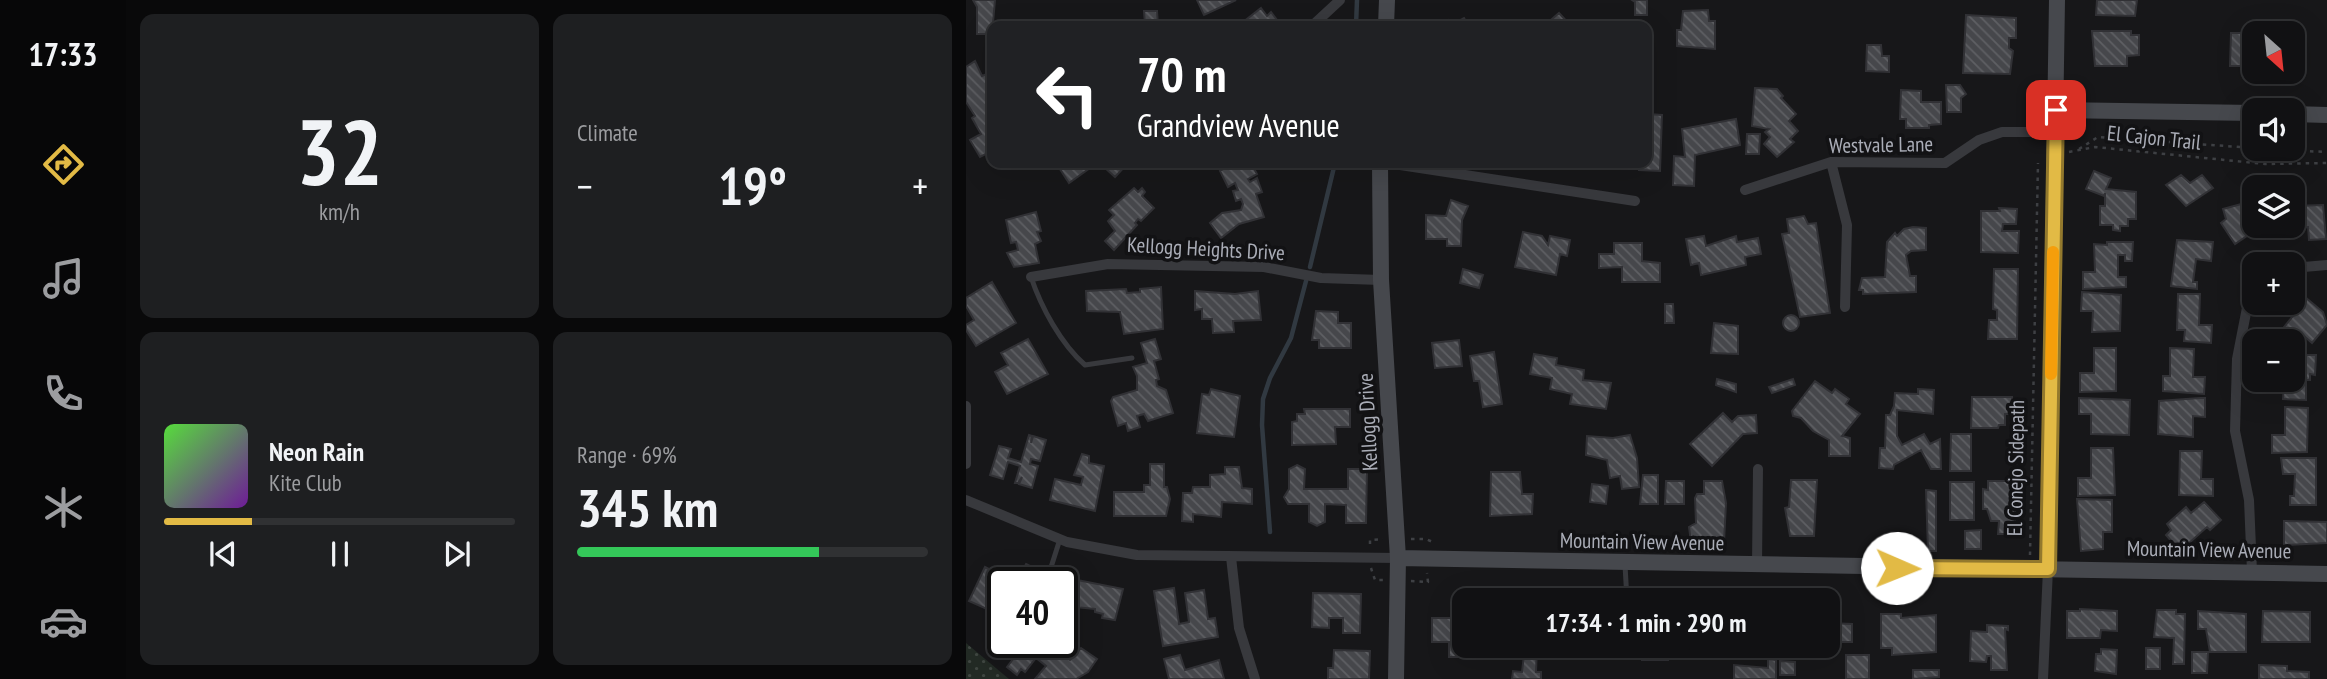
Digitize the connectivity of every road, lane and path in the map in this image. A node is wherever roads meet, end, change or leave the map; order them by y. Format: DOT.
graph roads {
  1 [pos="1340,0"];
  2 [pos="1387,0"];
  3 [pos="2057,0"];
  4 [pos="1317,21"];
  5 [pos="1386,21"];
  6 [pos="2056,110"];
  7 [pos="2242,113"];
  8 [pos="2305,115"];
  9 [pos="2327,116"];
  10 [pos="2055,132"];
  11 [pos="2242,148"];
  12 [pos="2305,151"];
  13 [pos="2327,152"];
  14 [pos="2038,158"];
  15 [pos="1831,162"];
  16 [pos="2327,163"];
  17 [pos="1380,168"];
  18 [pos="1420,168"];
  19 [pos="1745,190"];
  20 [pos="1635,201"];
  21 [pos="2327,265"];
  22 [pos="2305,267"];
  23 [pos="1031,277"];
  24 [pos="1381,280"];
  25 [pos="1845,307"];
  26 [pos="2245,315"];
  27 [pos="1132,358"];
  28 [pos="966,406"];
  29 [pos="966,464"];
  30 [pos="1758,469"];
  31 [pos="966,500"];
  32 [pos="1060,539"];
  33 [pos="1426,539"];
  34 [pos="1445,543"];
  35 [pos="1231,557"];
  36 [pos="1398,558"];
  37 [pos="2027,558"];
  38 [pos="1625,563"];
  39 [pos="1757,566"];
  40 [pos="1051,567"];
  41 [pos="2048,569"];
  42 [pos="2252,572"];
  43 [pos="2327,574"];
  44 [pos="1626,588"];
  45 [pos="1255,679"];
  46 [pos="1396,679"];
  47 [pos="2043,679"];
  1 -- 4 [label="street"];
  2 -- 5 [label="street"];
  3 -- 6 [label="street"];
  6 -- 7 [label="street"];
  6 -- 10 [label="street"];
  8 -- 9 [label="street"];
  10 -- 15 [label="street, Westvale Lane"];
  10 -- 41 [label="street"];
  11 -- 16 [label="path, El Cajon Trail"];
  12 -- 13 [label="path, El Cajon Trail"];
  14 -- 37 [label="path, El Conejo Sidepath"];
  15 -- 19 [label="street, Westvale Lane"];
  15 -- 25 [label="street"];
  17 -- 24 [label="street, Kellogg Drive"];
  18 -- 20 [label="street"];
  21 -- 22 [label="street"];
  23 -- 24 [label="street, Kellogg Heights Drive"];
  23 -- 27 [label="lane"];
  24 -- 36 [label="street, Kellogg Drive"];
  26 -- 42 [label="street"];
  28 -- 29 [label="street"];
  30 -- 39 [label="street"];
  31 -- 32 [label="street, Mountain View Avenue"];
  32 -- 35 [label="street, Mountain View Avenue"];
  32 -- 40 [label="lane"];
  33 -- 34 [label="path"];
  35 -- 36 [label="street, Mountain View Avenue"];
  35 -- 45 [label="street"];
  36 -- 38 [label="street, Mountain View Avenue"];
  36 -- 46 [label="street, Kellogg Drive"];
  38 -- 39 [label="street, Mountain View Avenue"];
  38 -- 44 [label="lane"];
  39 -- 41 [label="street, Mountain View Avenue"];
  41 -- 42 [label="street, Mountain View Avenue"];
  41 -- 47 [label="street"];
  42 -- 43 [label="street, Mountain View Avenue"];
}
